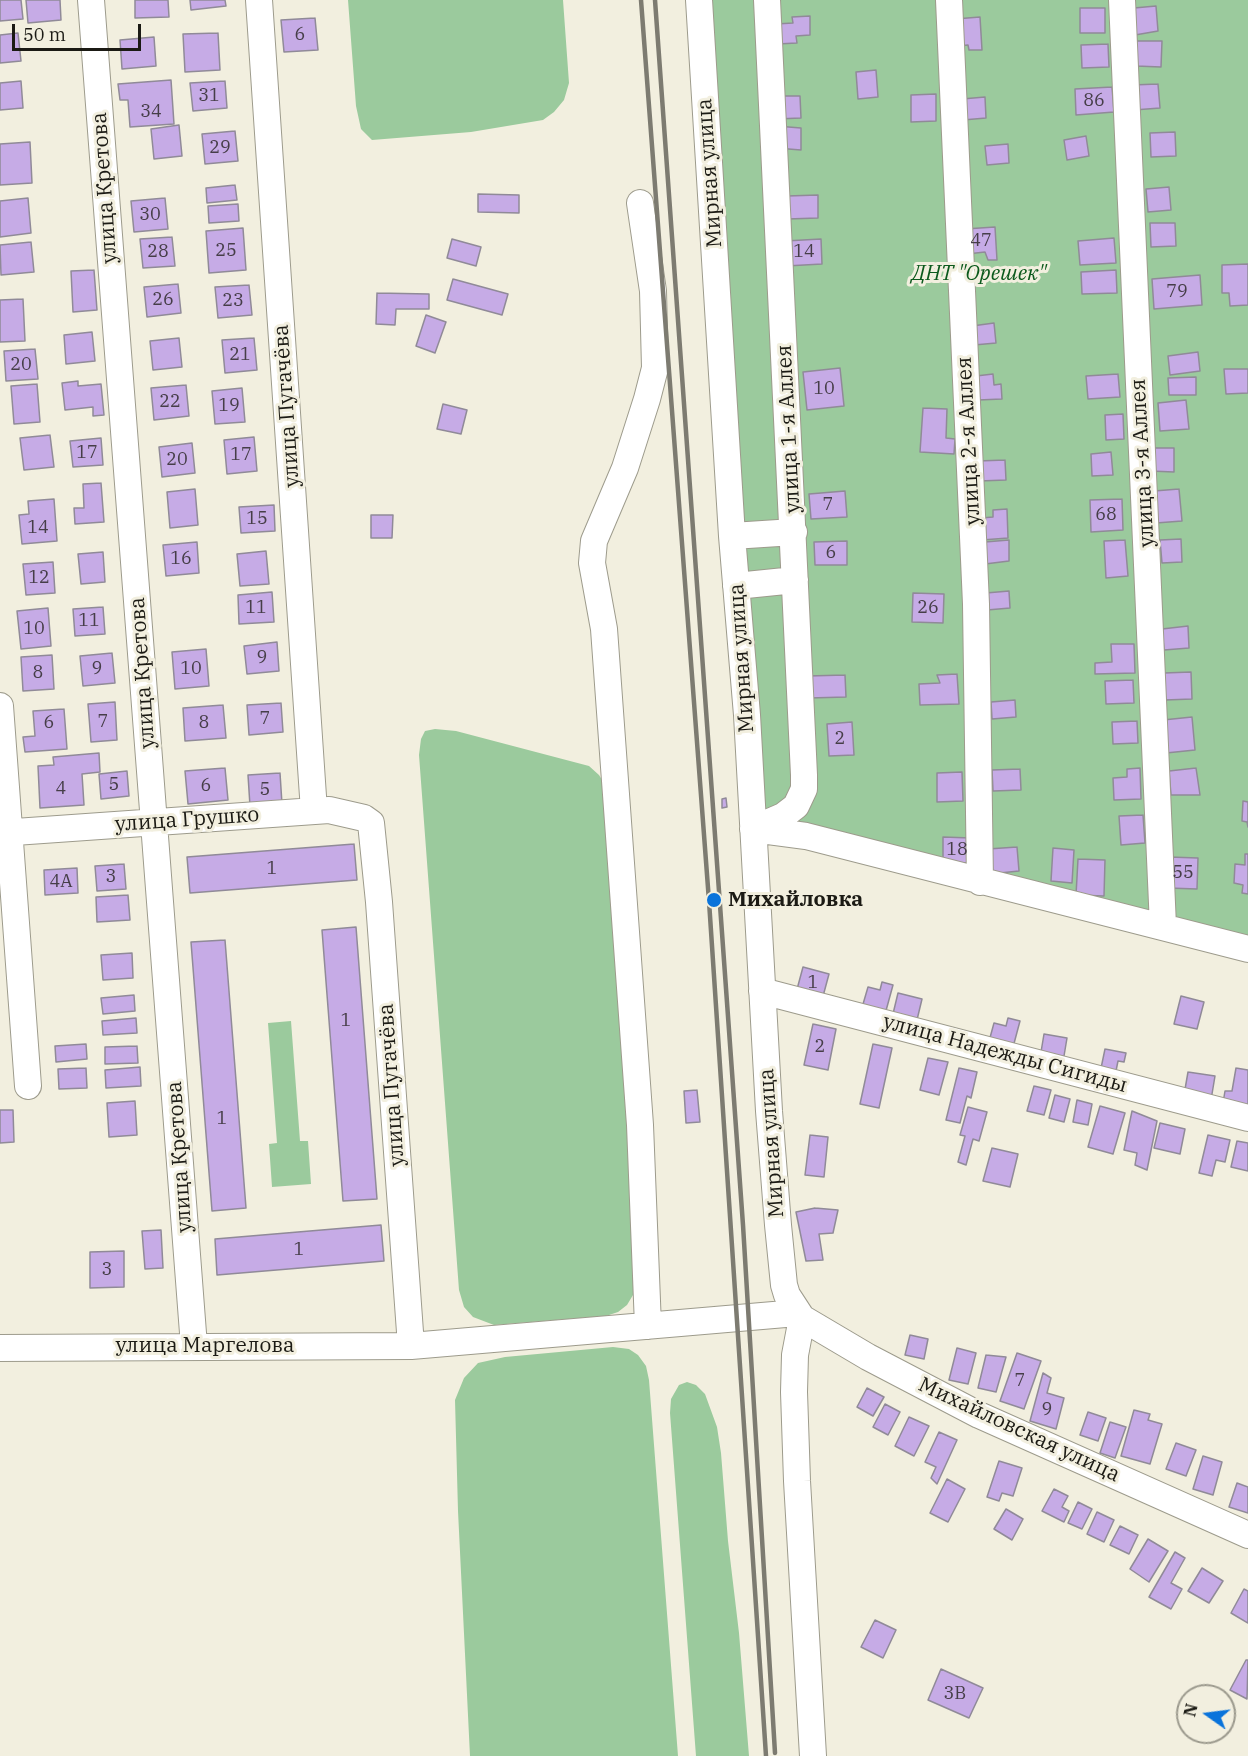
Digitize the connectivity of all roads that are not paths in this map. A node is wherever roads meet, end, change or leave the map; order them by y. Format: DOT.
graph roads {
  1 [pos="91,0"];
  2 [pos="259,0"];
  3 [pos="699,0"];
  4 [pos="768,0"];
  5 [pos="949,0"];
  6 [pos="1122,0"];
  7 [pos="640,203"];
  8 [pos="794,532"];
  9 [pos="732,536"];
  10 [pos="795,580"];
  11 [pos="736,586"];
  12 [pos="0,706"];
  13 [pos="314,811"];
  14 [pos="154,823"];
  15 [pos="371,823"];
  16 [pos="753,829"];
  17 [pos="4,833"];
  18 [pos="980,882"];
  19 [pos="1162,926"];
  20 [pos="1248,949"];
  21 [pos="762,991"];
  22 [pos="28,1086"];
  23 [pos="1248,1118"];
  24 [pos="799,1316"];
  25 [pos="648,1326"];
  26 [pos="194,1346"];
  27 [pos="411,1346"];
  28 [pos="0,1347"];
  29 [pos="1248,1535"];
  30 [pos="813,1756"];
  1 -- 14 [label="street, улица Кретова"];
  2 -- 13 [label="street, улица Пугачёва"];
  3 -- 9 [label="street, Мирная улица"];
  4 -- 8 [label="street, улица 1-я Аллея"];
  5 -- 18 [label="street, улица 2-я Аллея"];
  6 -- 19 [label="street, улица 3-я Аллея"];
  7 -- 25 [label="street"];
  8 -- 9 [label="street"];
  8 -- 10 [label="street, улица 1-я Аллея"];
  9 -- 11 [label="street, Мирная улица"];
  10 -- 11 [label="street"];
  10 -- 16 [label="street, улица 1-я Аллея"];
  11 -- 16 [label="street, Мирная улица"];
  12 -- 17 [label="street"];
  13 -- 14 [label="street, улица Грушко"];
  13 -- 15 [label="street, улица Грушко"];
  14 -- 17 [label="street, улица Грушко"];
  14 -- 26 [label="street, улица Кретова"];
  15 -- 27 [label="street, улица Пугачёва"];
  16 -- 18 [label="street"];
  16 -- 21 [label="street, Мирная улица"];
  17 -- 22 [label="street"];
  18 -- 19 [label="street"];
  19 -- 20 [label="street"];
  21 -- 23 [label="street, улица Надежды Сигиды"];
  21 -- 24 [label="street, Мирная улица"];
  24 -- 25 [label="street, улица Маргелова"];
  24 -- 29 [label="street, Михайловская улица"];
  24 -- 30 [label="street"];
  25 -- 27 [label="street, улица Маргелова"];
  26 -- 27 [label="street, улица Маргелова"];
  26 -- 28 [label="street, улица Маргелова"];
}
